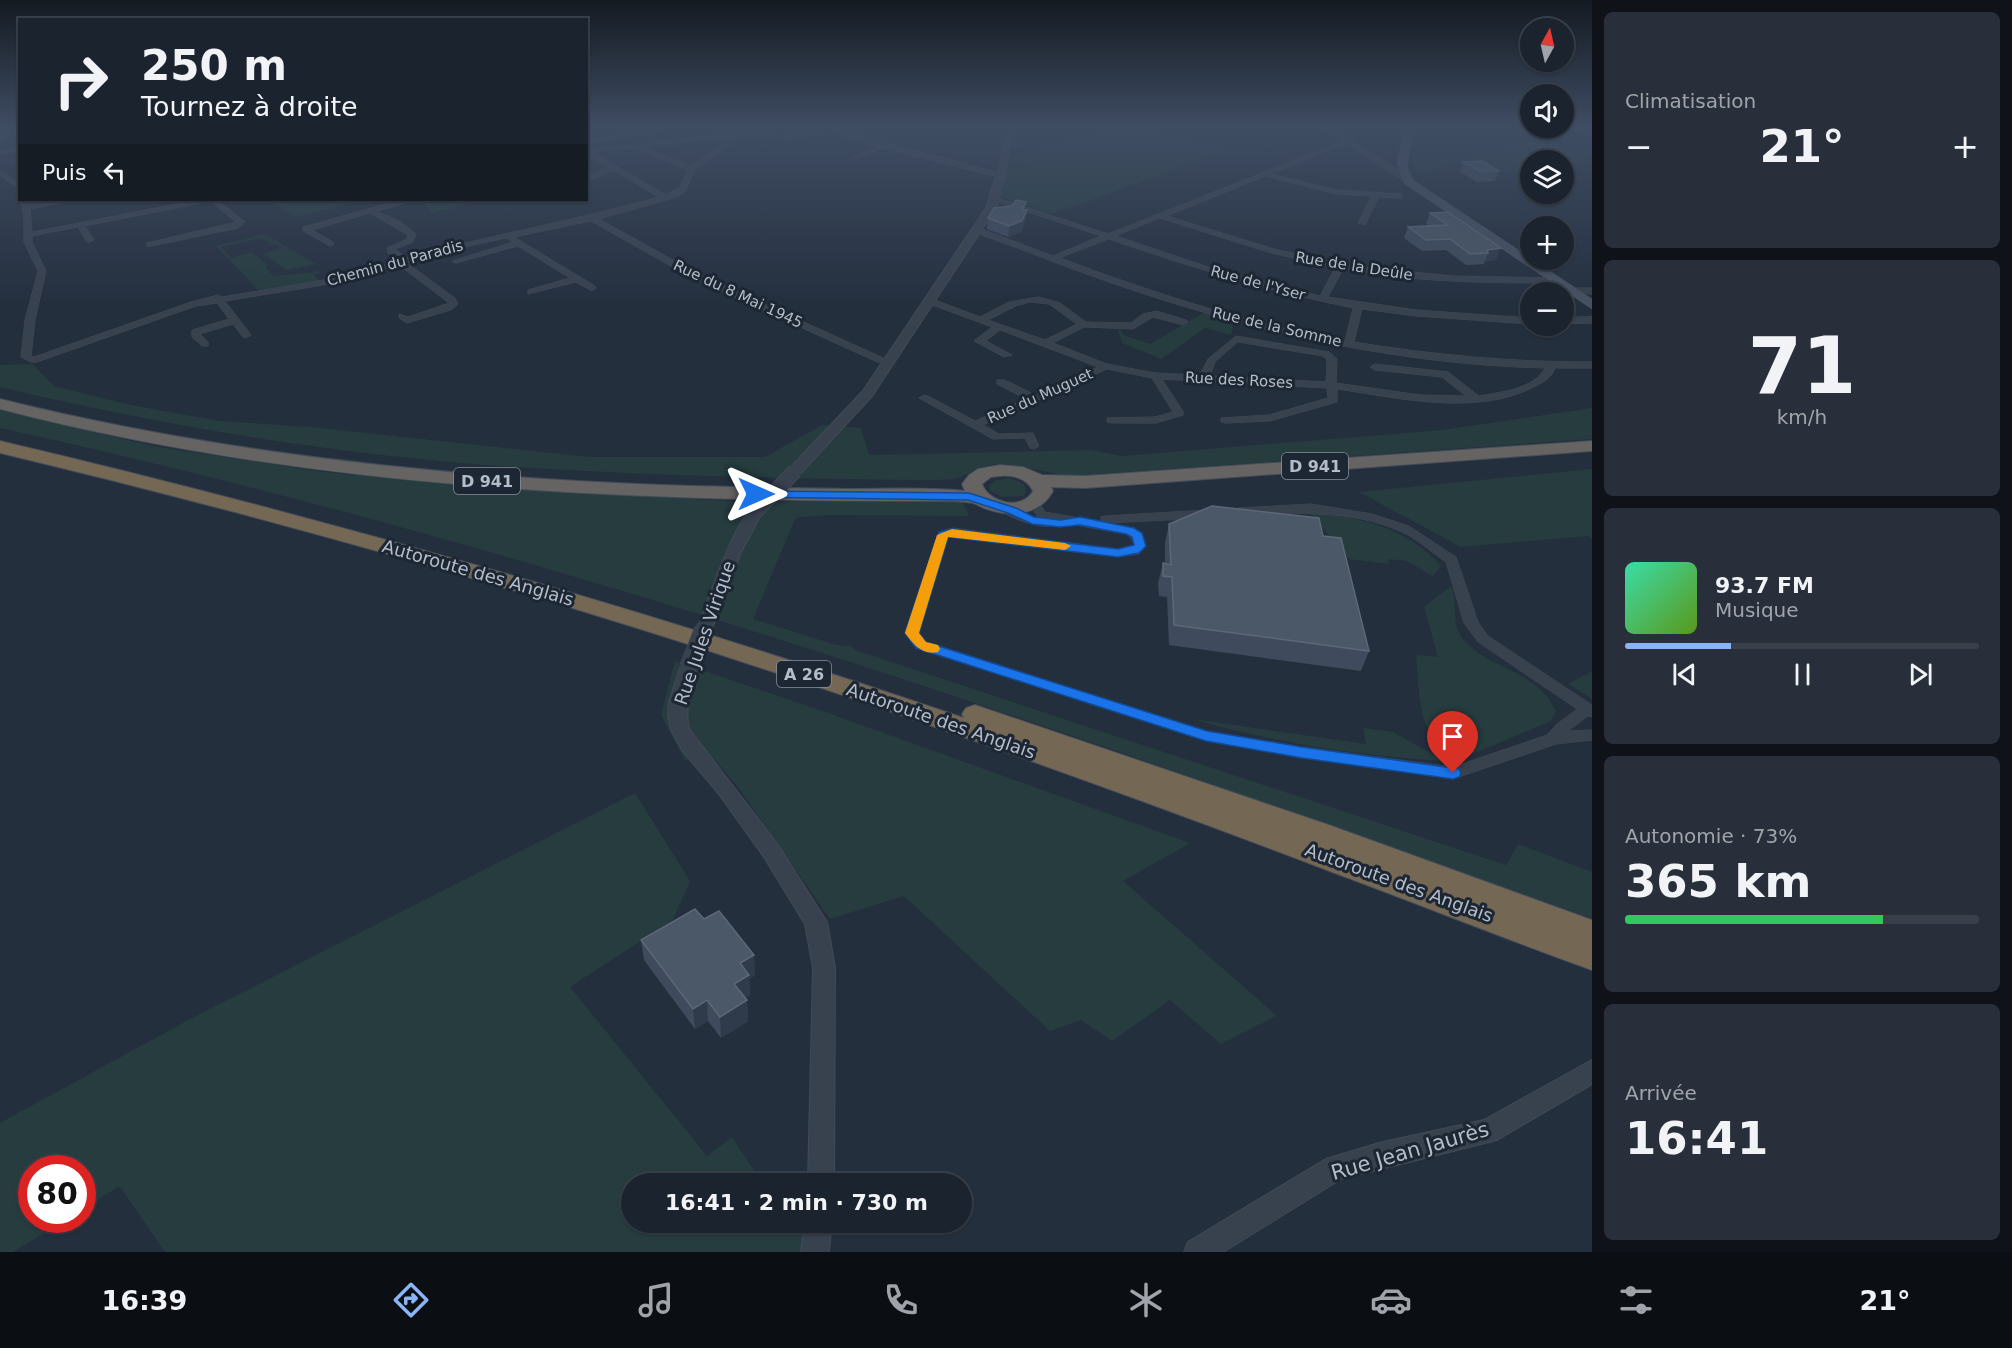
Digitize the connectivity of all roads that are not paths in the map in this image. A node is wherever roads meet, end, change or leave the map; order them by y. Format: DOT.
graph roads {
  1 [pos="649,187"];
  2 [pos="683,187"];
  3 [pos="998,187"];
  4 [pos="1231,187"];
  5 [pos="1316,187"];
  6 [pos="1422,189"];
  7 [pos="1372,195"];
  8 [pos="1399,196"];
  9 [pos="665,197"];
  10 [pos="995,198"];
  11 [pos="56,201"];
  12 [pos="201,201"];
  13 [pos="215,201"];
  14 [pos="403,201"];
  15 [pos="24,203"];
  16 [pos="372,211"];
  17 [pos="1160,216"];
  18 [pos="592,218"];
  19 [pos="1362,222"];
  20 [pos="80,225"];
  21 [pos="976,230"];
  22 [pos="27,236"];
  23 [pos="508,236"];
  24 [pos="1109,236"];
  25 [pos="90,240"];
  26 [pos="519,243"];
  27 [pos="330,244"];
  28 [pos="150,246"];
  29 [pos="1054,258"];
  30 [pos="456,261"];
  31 [pos="404,262"];
  32 [pos="1340,266"];
  33 [pos="576,279"];
  34 [pos="1555,280"];
  35 [pos="1558,282"];
  36 [pos="592,288"];
  37 [pos="1574,291"];
  38 [pos="1592,291"];
  39 [pos="531,292"];
  40 [pos="1574,292"];
  41 [pos="218,298"];
  42 [pos="1323,299"];
  43 [pos="927,300"];
  44 [pos="1592,305"];
  45 [pos="1358,306"];
  46 [pos="402,316"];
  47 [pos="235,320"];
  48 [pos="981,320"];
  49 [pos="1520,320"];
  50 [pos="1592,320"];
  51 [pos="1574,321"];
  52 [pos="1183,322"];
  53 [pos="1083,324"];
  54 [pos="999,327"];
  55 [pos="246,335"];
  56 [pos="205,344"];
  57 [pos="1045,344"];
  58 [pos="1349,344"];
  59 [pos="1007,355"];
  60 [pos="887,363"];
  61 [pos="1551,365"];
  62 [pos="1592,365"];
  63 [pos="1105,366"];
  64 [pos="1376,367"];
  65 [pos="1155,376"];
  66 [pos="1204,378"];
  67 [pos="1001,382"];
  68 [pos="1331,385"];
  69 [pos="0,394"];
  70 [pos="924,398"];
  71 [pos="1034,398"];
  72 [pos="1477,399"];
  73 [pos="0,404"];
  74 [pos="1112,420"];
  75 [pos="1225,420"];
  76 [pos="974,425"];
  77 [pos="0,435"];
  78 [pos="1034,446"];
  79 [pos="1592,446"];
  80 [pos="0,447"];
  81 [pos="1592,454"];
  82 [pos="976,491"];
  83 [pos="1038,493"];
  84 [pos="1002,507"];
  85 [pos="1080,521"];
  86 [pos="1590,710"];
  87 [pos="1592,735"];
  88 [pos="1554,737"];
  89 [pos="1592,933"];
  90 [pos="1592,956"];
  91 [pos="1592,1071"];
  92 [pos="821,1173"];
  93 [pos="818,1233"];
  94 [pos="815,1252"];
  95 [pos="1198,1252"];
  1 -- 9 [label="street"];
  2 -- 9 [label="street, Chemin du Paradis"];
  3 -- 10 [label="street, Rue Jules Virique"];
  4 -- 17 [label="street"];
  5 -- 7 [label="street"];
  6 -- 34 [label="main road"];
  7 -- 8 [label="street"];
  7 -- 19 [label="street"];
  9 -- 18 [label="street, Chemin du Paradis"];
  10 -- 21 [label="street, Rue Jules Virique"];
  10 -- 24 [label="street, Rue de l'Yser"];
  11 -- 15 [label="street"];
  12 -- 20 [label="street"];
  13 -- 28 [label="street"];
  14 -- 16 [label="street"];
  15 -- 22 [label="street"];
  16 -- 27 [label="street"];
  16 -- 31 [label="street"];
  17 -- 24 [label="street"];
  17 -- 32 [label="street, Rue de la Deûle"];
  18 -- 23 [label="street, Chemin du Paradis"];
  18 -- 60 [label="street, Rue du 8 Mai 1945"];
  20 -- 22 [label="street"];
  20 -- 25 [label="street"];
  21 -- 29 [label="street, Rue de la Somme"];
  21 -- 43 [label="street, Rue Jules Virique"];
  22 -- 41 [label="street, Chemin du Paradis"];
  23 -- 26 [label="street"];
  23 -- 31 [label="street, Chemin du Paradis"];
  24 -- 29 [label="street"];
  24 -- 42 [label="street, Rue de l'Yser"];
  26 -- 30 [label="street"];
  26 -- 33 [label="street"];
  29 -- 58 [label="street, Rue de la Somme"];
  31 -- 41 [label="street, Chemin du Paradis"];
  31 -- 46 [label="street"];
  32 -- 34 [label="street, Rue de la Deûle"];
  32 -- 42 [label="street"];
  33 -- 36 [label="street"];
  33 -- 39 [label="street"];
  34 -- 35 [label="main road"];
  37 -- 38 [label="street"];
  40 -- 44 [label="main road"];
  41 -- 47 [label="street"];
  42 -- 45 [label="street, Rue de l'Yser"];
  43 -- 48 [label="street, Rue des Roses"];
  43 -- 60 [label="street, Rue Jules Virique"];
  45 -- 49 [label="street, Rue de l'Yser"];
  45 -- 58 [label="street"];
  47 -- 55 [label="street"];
  47 -- 56 [label="street"];
  48 -- 53 [label="street"];
  48 -- 54 [label="street, Rue des Roses"];
  50 -- 51 [label="street"];
  52 -- 53 [label="street"];
  53 -- 57 [label="street"];
  54 -- 57 [label="street, Rue des Roses"];
  54 -- 59 [label="street"];
  57 -- 63 [label="street, Rue des Roses"];
  58 -- 61 [label="street, Rue de la Somme"];
  60 -- 92 [label="street, Rue Jules Virique, bridge"];
  61 -- 62 [label="street, Rue de la Somme"];
  61 -- 72 [label="street, Rue des Roses"];
  63 -- 65 [label="street, Rue des Roses"];
  63 -- 71 [label="street, Rue du Muguet"];
  64 -- 72 [label="street"];
  65 -- 66 [label="street, Rue des Roses"];
  65 -- 74 [label="street"];
  66 -- 68 [label="street, Rue des Roses"];
  66 -- 68 [label="street"];
  67 -- 71 [label="street"];
  68 -- 72 [label="street, Rue des Roses"];
  68 -- 75 [label="street"];
  69 -- 82 [label="highway, D 941"];
  70 -- 76 [label="street"];
  71 -- 76 [label="street, Rue du Muguet"];
  73 -- 82 [label="highway, D 941"];
  76 -- 78 [label="street"];
  77 -- 89 [label="highway, Autoroute des Anglais / A 26"];
  79 -- 83 [label="highway, D 941"];
  80 -- 90 [label="highway, Autoroute des Anglais / A 26"];
  81 -- 83 [label="highway, D 941"];
  82 -- 83 [label="highway"];
  82 -- 84 [label="highway"];
  83 -- 84 [label="highway"];
  83 -- 85 [label="street"];
  84 -- 85 [label="street"];
  85 -- 86 [label="street"];
  85 -- 88 [label="street"];
  86 -- 88 [label="street"];
  87 -- 88 [label="street"];
  91 -- 95 [label="street, Rue Jean Jaurès"];
  93 -- 94 [label="street"];
}
